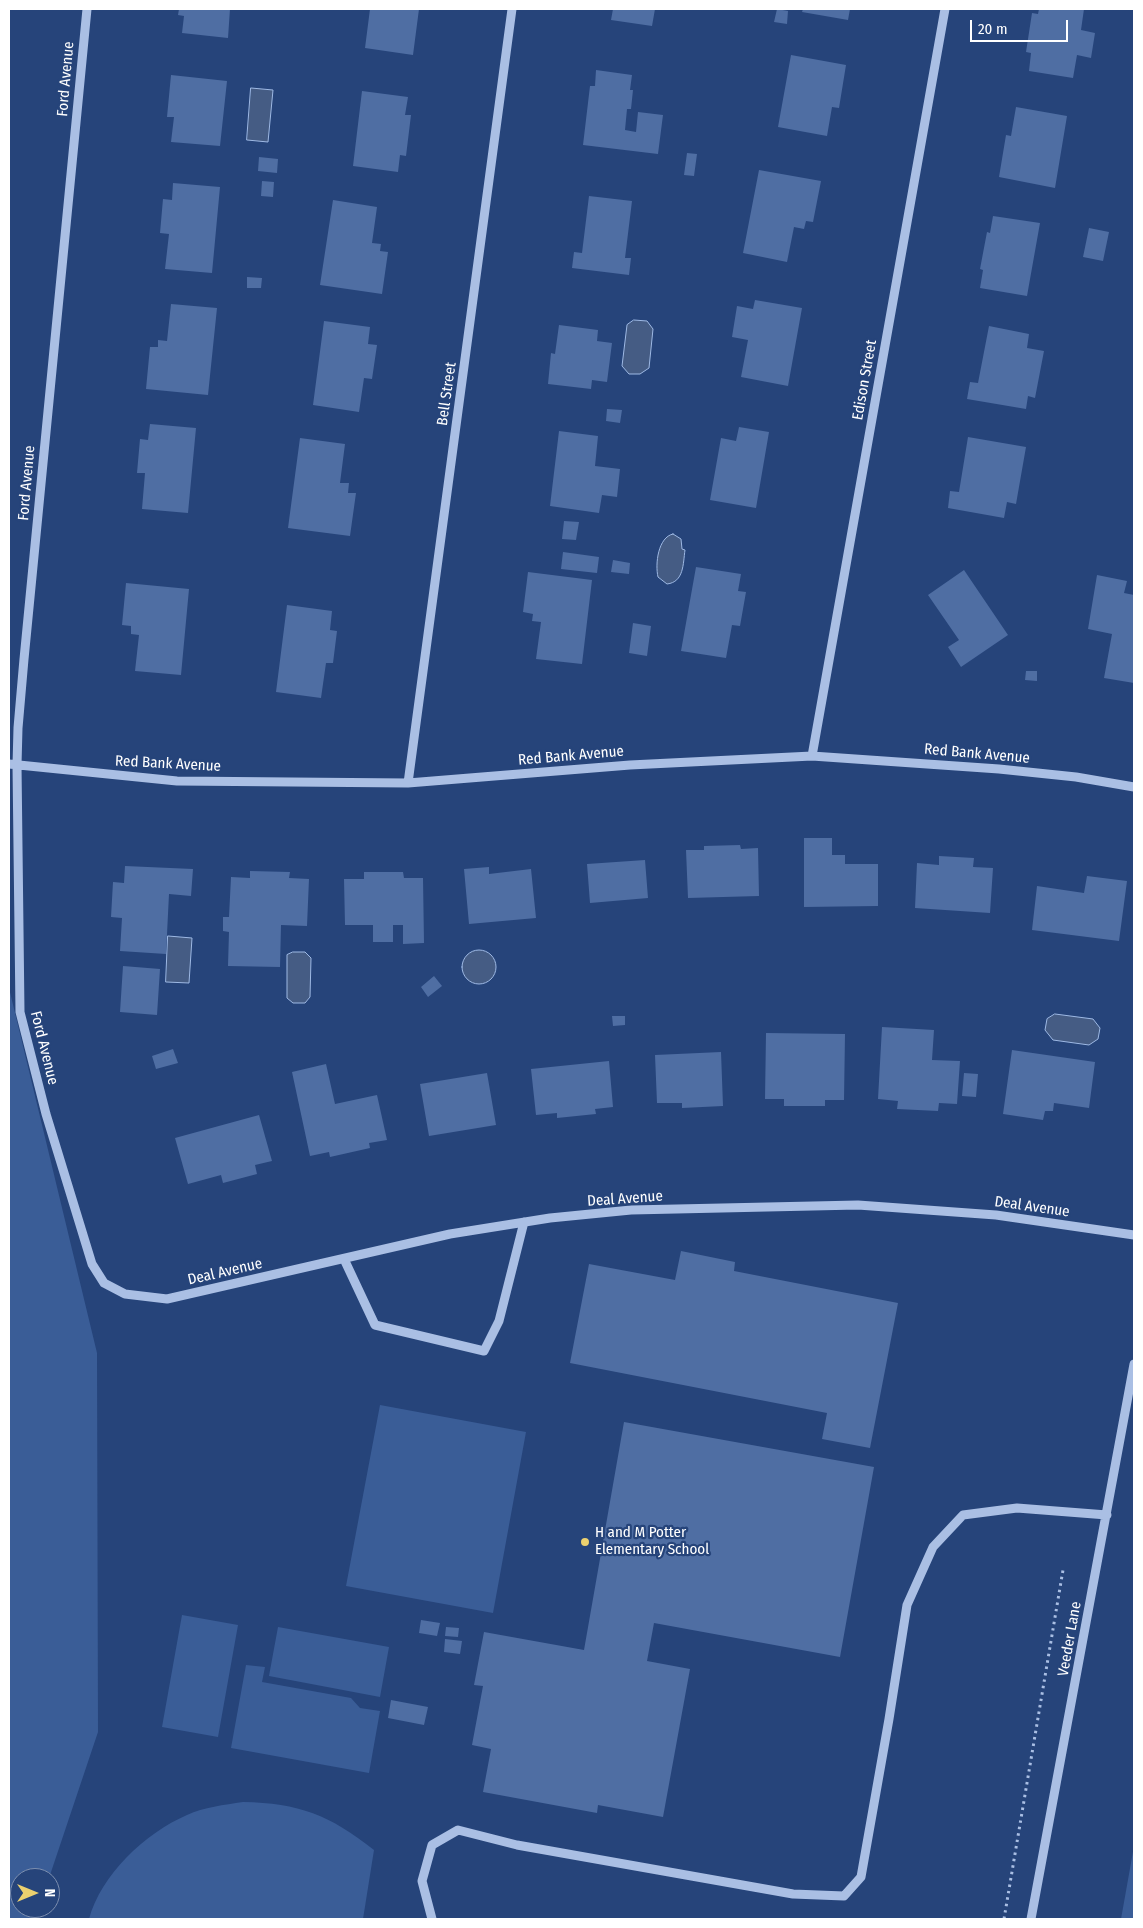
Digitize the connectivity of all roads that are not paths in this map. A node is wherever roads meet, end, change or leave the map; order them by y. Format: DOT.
graph roads {
  1 [pos="86,9"];
  2 [pos="512,9"];
  3 [pos="945,9"];
  4 [pos="812,756"];
  5 [pos="13,764"];
  6 [pos="408,783"];
  7 [pos="1134,787"];
  8 [pos="524,1222"];
  9 [pos="1134,1235"];
  10 [pos="344,1259"];
  11 [pos="125,1294"];
  12 [pos="1134,1364"];
  13 [pos="1106,1515"];
  14 [pos="432,1919"];
  15 [pos="1031,1919"];
  1 -- 5 [label="street, Ford Avenue"];
  2 -- 6 [label="street, Bell Street"];
  3 -- 4 [label="street, Edison Street"];
  4 -- 6 [label="street, Red Bank Avenue"];
  4 -- 7 [label="street, Red Bank Avenue"];
  5 -- 6 [label="street, Red Bank Avenue"];
  5 -- 11 [label="street, Ford Avenue"];
  8 -- 9 [label="street, Deal Avenue"];
  8 -- 10 [label="street, Deal Avenue"];
  8 -- 10 [label="street"];
  10 -- 11 [label="street, Deal Avenue"];
  12 -- 13 [label="street, Veeder Lane"];
  13 -- 14 [label="street"];
  13 -- 15 [label="street, Veeder Lane"];
}
